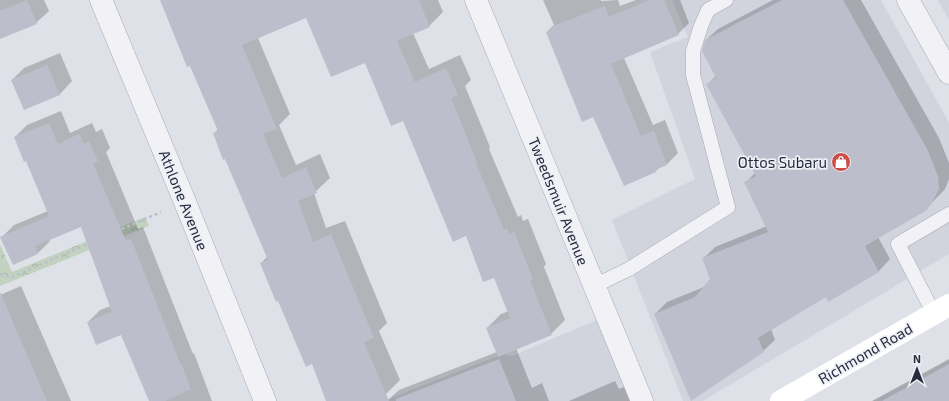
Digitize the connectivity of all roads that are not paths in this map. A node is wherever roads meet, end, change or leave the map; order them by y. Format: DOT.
graph roads {
  1 [pos="101,0"];
  2 [pos="476,0"];
  3 [pos="726,0"];
  4 [pos="908,0"];
  5 [pos="949,73"];
  6 [pos="949,214"];
  7 [pos="594,286"];
  8 [pos="942,310"];
  9 [pos="265,401"];
  10 [pos="642,401"];
  11 [pos="781,401"];
  1 -- 9 [label="street, Athlone Avenue"];
  2 -- 7 [label="street, Tweedsmuir Avenue"];
  3 -- 7 [label="lane"];
  4 -- 5 [label="street"];
  6 -- 8 [label="lane"];
  7 -- 10 [label="street, Tweedsmuir Avenue"];
  8 -- 11 [label="main road, Richmond Road"];
}
